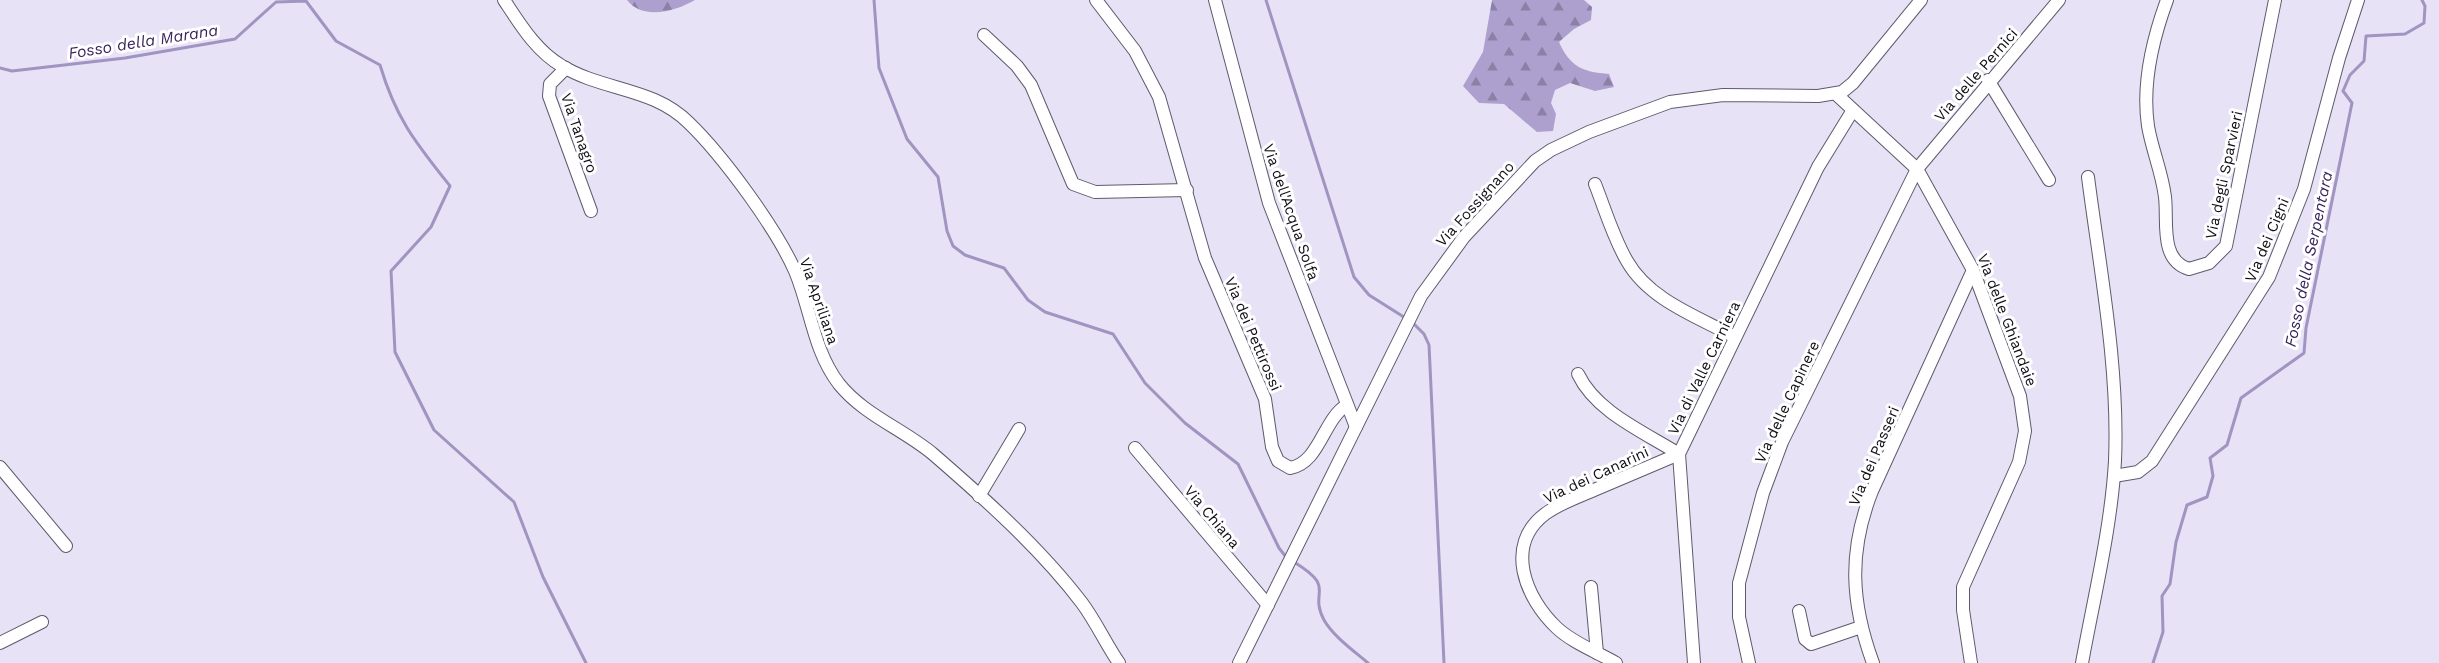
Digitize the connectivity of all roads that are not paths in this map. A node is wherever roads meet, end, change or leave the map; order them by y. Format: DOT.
graph roads {
  1 [pos="504,0"];
  2 [pos="1096,0"];
  3 [pos="1215,0"];
  4 [pos="1921,0"];
  5 [pos="2059,0"];
  6 [pos="2167,0"];
  7 [pos="2275,0"];
  8 [pos="2358,0"];
  9 [pos="984,35"];
  10 [pos="566,68"];
  11 [pos="1988,80"];
  12 [pos="1836,94"];
  13 [pos="1854,110"];
  14 [pos="1917,169"];
  15 [pos="2088,177"];
  16 [pos="2049,180"];
  17 [pos="1595,184"];
  18 [pos="1187,190"];
  19 [pos="591,211"];
  20 [pos="1973,270"];
  21 [pos="1735,337"];
  22 [pos="1578,374"];
  23 [pos="1347,405"];
  24 [pos="1356,427"];
  25 [pos="1019,429"];
  26 [pos="1135,448"];
  27 [pos="1678,454"];
  28 [pos="0,466"];
  29 [pos="2114,476"];
  30 [pos="979,496"];
  31 [pos="66,546"];
  32 [pos="1590,587"];
  33 [pos="1268,605"];
  34 [pos="1799,611"];
  35 [pos="42,622"];
  36 [pos="1861,627"];
  37 [pos="0,643"];
  38 [pos="1597,653"];
  39 [pos="1119,663"];
  40 [pos="1239,663"];
  41 [pos="1616,663"];
  42 [pos="1694,663"];
  43 [pos="1749,663"];
  44 [pos="1873,663"];
  45 [pos="1971,663"];
  46 [pos="2082,663"];
  1 -- 10 [label="street, Via Apriliana"];
  2 -- 18 [label="street, Via dei Pettirossi"];
  3 -- 23 [label="street, Via dell'Acqua Solfa"];
  4 -- 12 [label="street"];
  5 -- 11 [label="street, Via delle Pernici"];
  6 -- 7 [label="street, Via degli Sparvieri"];
  8 -- 29 [label="street, Via dei Cigni"];
  9 -- 18 [label="street"];
  10 -- 19 [label="street, Via Tanagro"];
  10 -- 30 [label="street, Via Apriliana"];
  11 -- 14 [label="street, Via delle Pernici"];
  11 -- 16 [label="street"];
  12 -- 13 [label="street, Via delle Ghiandaie"];
  12 -- 24 [label="street, Via Fossignano"];
  13 -- 14 [label="street, Via delle Ghiandaie"];
  13 -- 21 [label="street, Via di Valle Carniera"];
  14 -- 20 [label="street, Via delle Ghiandaie"];
  14 -- 43 [label="street, Via delle Capinere"];
  15 -- 29 [label="street"];
  17 -- 21 [label="street"];
  18 -- 23 [label="street, Via dei Pettirossi"];
  20 -- 36 [label="street, Via dei Passeri"];
  20 -- 45 [label="street, Via delle Ghiandaie"];
  21 -- 27 [label="street, Via di Valle Carniera"];
  22 -- 27 [label="street"];
  23 -- 24 [label="street, Via dell'Acqua Solfa"];
  24 -- 33 [label="street, Via Fossignano"];
  25 -- 30 [label="street"];
  26 -- 33 [label="street, Via Chiana"];
  27 -- 38 [label="street, Via dei Canarini"];
  27 -- 42 [label="street, Via di Valle Carniera"];
  28 -- 31 [label="street"];
  29 -- 46 [label="street"];
  30 -- 39 [label="street, Via Apriliana"];
  32 -- 38 [label="street"];
  33 -- 40 [label="street, Via Fossignano"];
  34 -- 36 [label="street"];
  35 -- 37 [label="street"];
  36 -- 44 [label="street, Via dei Passeri"];
  38 -- 41 [label="street, Via dei Canarini"];
}
